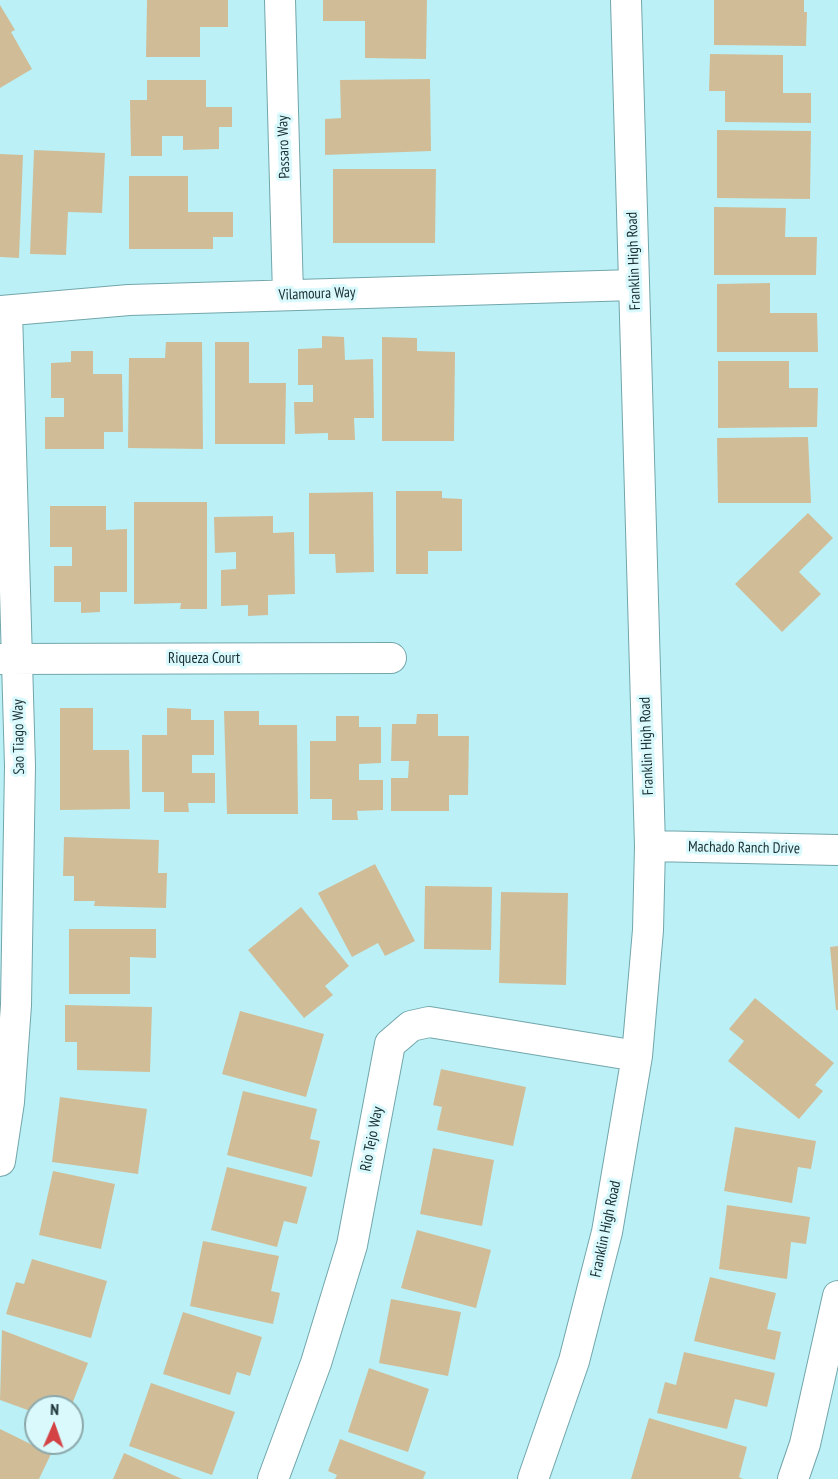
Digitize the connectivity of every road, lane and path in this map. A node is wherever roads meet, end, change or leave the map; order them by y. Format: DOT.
graph roads {
  1 [pos="280,0"];
  2 [pos="626,0"];
  3 [pos="634,285"];
  4 [pos="288,295"];
  5 [pos="4,311"];
  6 [pos="391,658"];
  7 [pos="8,659"];
  8 [pos="650,846"];
  9 [pos="838,850"];
  10 [pos="8,1005"];
  11 [pos="637,1056"];
  12 [pos="0,1161"];
  13 [pos="838,1296"];
  14 [pos="273,1479"];
  15 [pos="533,1479"];
  16 [pos="793,1479"];
  1 -- 4 [label="street, Passaro Way"];
  2 -- 3 [label="street, Franklin High Road"];
  3 -- 4 [label="street, Vilamoura Way"];
  3 -- 8 [label="street, Franklin High Road"];
  4 -- 5 [label="street, Vilamoura Way"];
  5 -- 7 [label="street, Sao Tiago Way"];
  6 -- 7 [label="street, Riqueza Court"];
  7 -- 10 [label="street, Sao Tiago Way"];
  8 -- 9 [label="street, Machado Ranch Drive"];
  8 -- 11 [label="street, Franklin High Road"];
  10 -- 12 [label="street, Sao Tiago Way"];
  11 -- 14 [label="street, Rio Tejo Way"];
  11 -- 15 [label="street, Franklin High Road"];
  13 -- 16 [label="street"];
}
